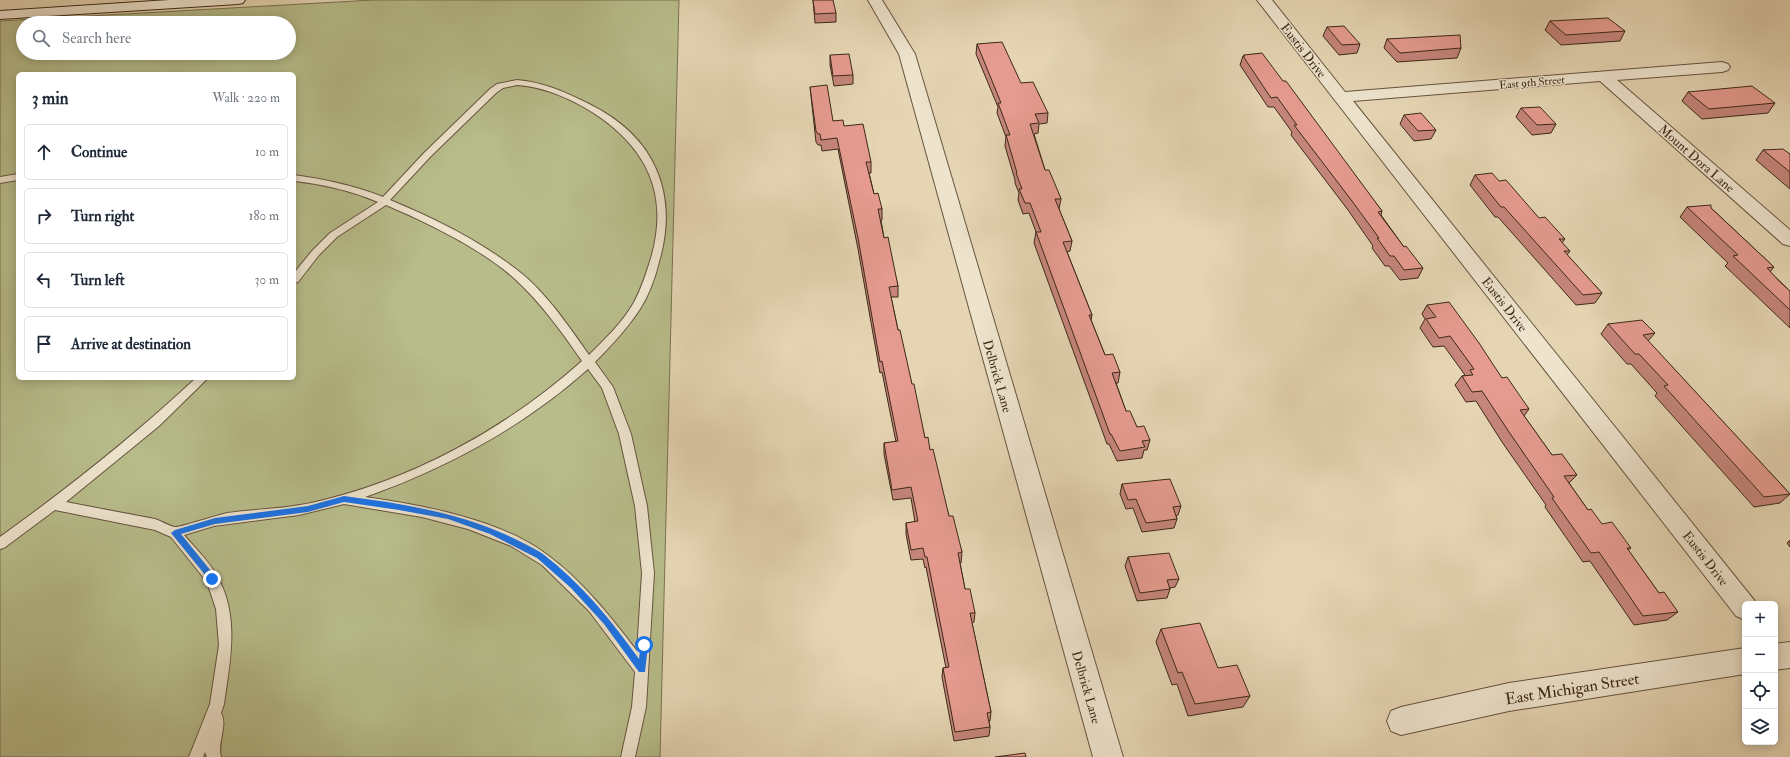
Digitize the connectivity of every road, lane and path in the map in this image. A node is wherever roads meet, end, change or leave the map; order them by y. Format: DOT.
graph roads {
  1 [pos="238,0"];
  2 [pos="875,0"];
  3 [pos="1264,0"];
  4 [pos="0,15"];
  5 [pos="1722,67"];
  6 [pos="1603,76"];
  7 [pos="1341,97"];
  8 [pos="16,177"];
  9 [pos="296,178"];
  10 [pos="0,180"];
  11 [pos="384,202"];
  12 [pos="1790,240"];
  13 [pos="296,278"];
  14 [pos="590,361"];
  15 [pos="201,380"];
  16 [pos="344,499"];
  17 [pos="54,505"];
  18 [pos="175,533"];
  19 [pos="0,544"];
  20 [pos="1742,604"];
  21 [pos="1742,662"];
  22 [pos="642,670"];
  23 [pos="217,704"];
  24 [pos="1401,721"];
  25 [pos="196,757"];
  26 [pos="214,757"];
  27 [pos="628,757"];
  28 [pos="1108,757"];
  1 -- 4 [label="street"];
  2 -- 28 [label="street, Delbrick Lane"];
  3 -- 7 [label="street, Eustis Drive"];
  5 -- 6 [label="street, East 9th Street"];
  6 -- 7 [label="street, East 9th Street"];
  6 -- 12 [label="street, Mount Dora Lane"];
  7 -- 20 [label="street, Eustis Drive"];
  8 -- 10 [label="lane"];
  9 -- 11 [label="lane"];
  11 -- 13 [label="lane"];
  11 -- 14 [label="lane"];
  11 -- 14 [label="lane"];
  14 -- 16 [label="lane"];
  14 -- 22 [label="lane"];
  15 -- 17 [label="lane"];
  16 -- 18 [label="lane"];
  16 -- 22 [label="lane"];
  17 -- 18 [label="lane"];
  17 -- 19 [label="lane"];
  18 -- 23 [label="lane"];
  21 -- 24 [label="street, East Michigan Street"];
  22 -- 27 [label="lane"];
  23 -- 25 [label="lane"];
  23 -- 26 [label="lane"];
}
